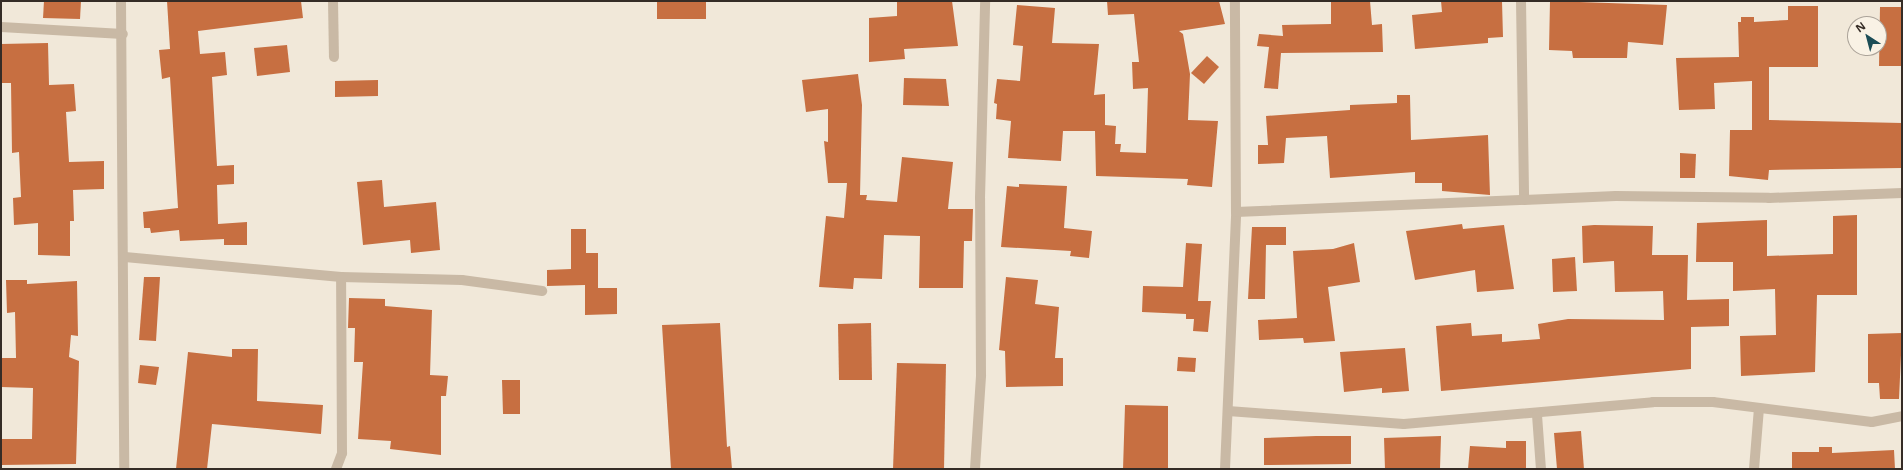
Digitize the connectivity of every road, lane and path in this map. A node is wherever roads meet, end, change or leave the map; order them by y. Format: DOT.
graph roads {
  1 [pos="121,1"];
  2 [pos="333,1"];
  3 [pos="985,1"];
  4 [pos="1235,1"];
  5 [pos="1521,1"];
  6 [pos="1,27"];
  7 [pos="123,34"];
  8 [pos="334,58"];
  9 [pos="1902,193"];
  10 [pos="1524,200"];
  11 [pos="1236,212"];
  12 [pos="125,257"];
  13 [pos="340,276"];
  14 [pos="542,291"];
  15 [pos="1759,408"];
  16 [pos="1228,411"];
  17 [pos="1537,415"];
  18 [pos="1902,416"];
  19 [pos="124,469"];
  20 [pos="336,469"];
  21 [pos="975,469"];
  22 [pos="1225,469"];
  23 [pos="1541,469"];
  24 [pos="1754,469"];
  1 -- 7 [label="street"];
  2 -- 8 [label="street"];
  3 -- 21 [label="street"];
  4 -- 11 [label="street"];
  5 -- 10 [label="street"];
  6 -- 7 [label="street"];
  7 -- 12 [label="street"];
  9 -- 10 [label="street"];
  10 -- 11 [label="street"];
  11 -- 16 [label="street"];
  12 -- 13 [label="street"];
  12 -- 19 [label="street"];
  13 -- 14 [label="street"];
  13 -- 20 [label="street"];
  15 -- 17 [label="street"];
  15 -- 18 [label="street"];
  15 -- 24 [label="street"];
  16 -- 17 [label="street"];
  16 -- 22 [label="street"];
  17 -- 23 [label="street"];
}
